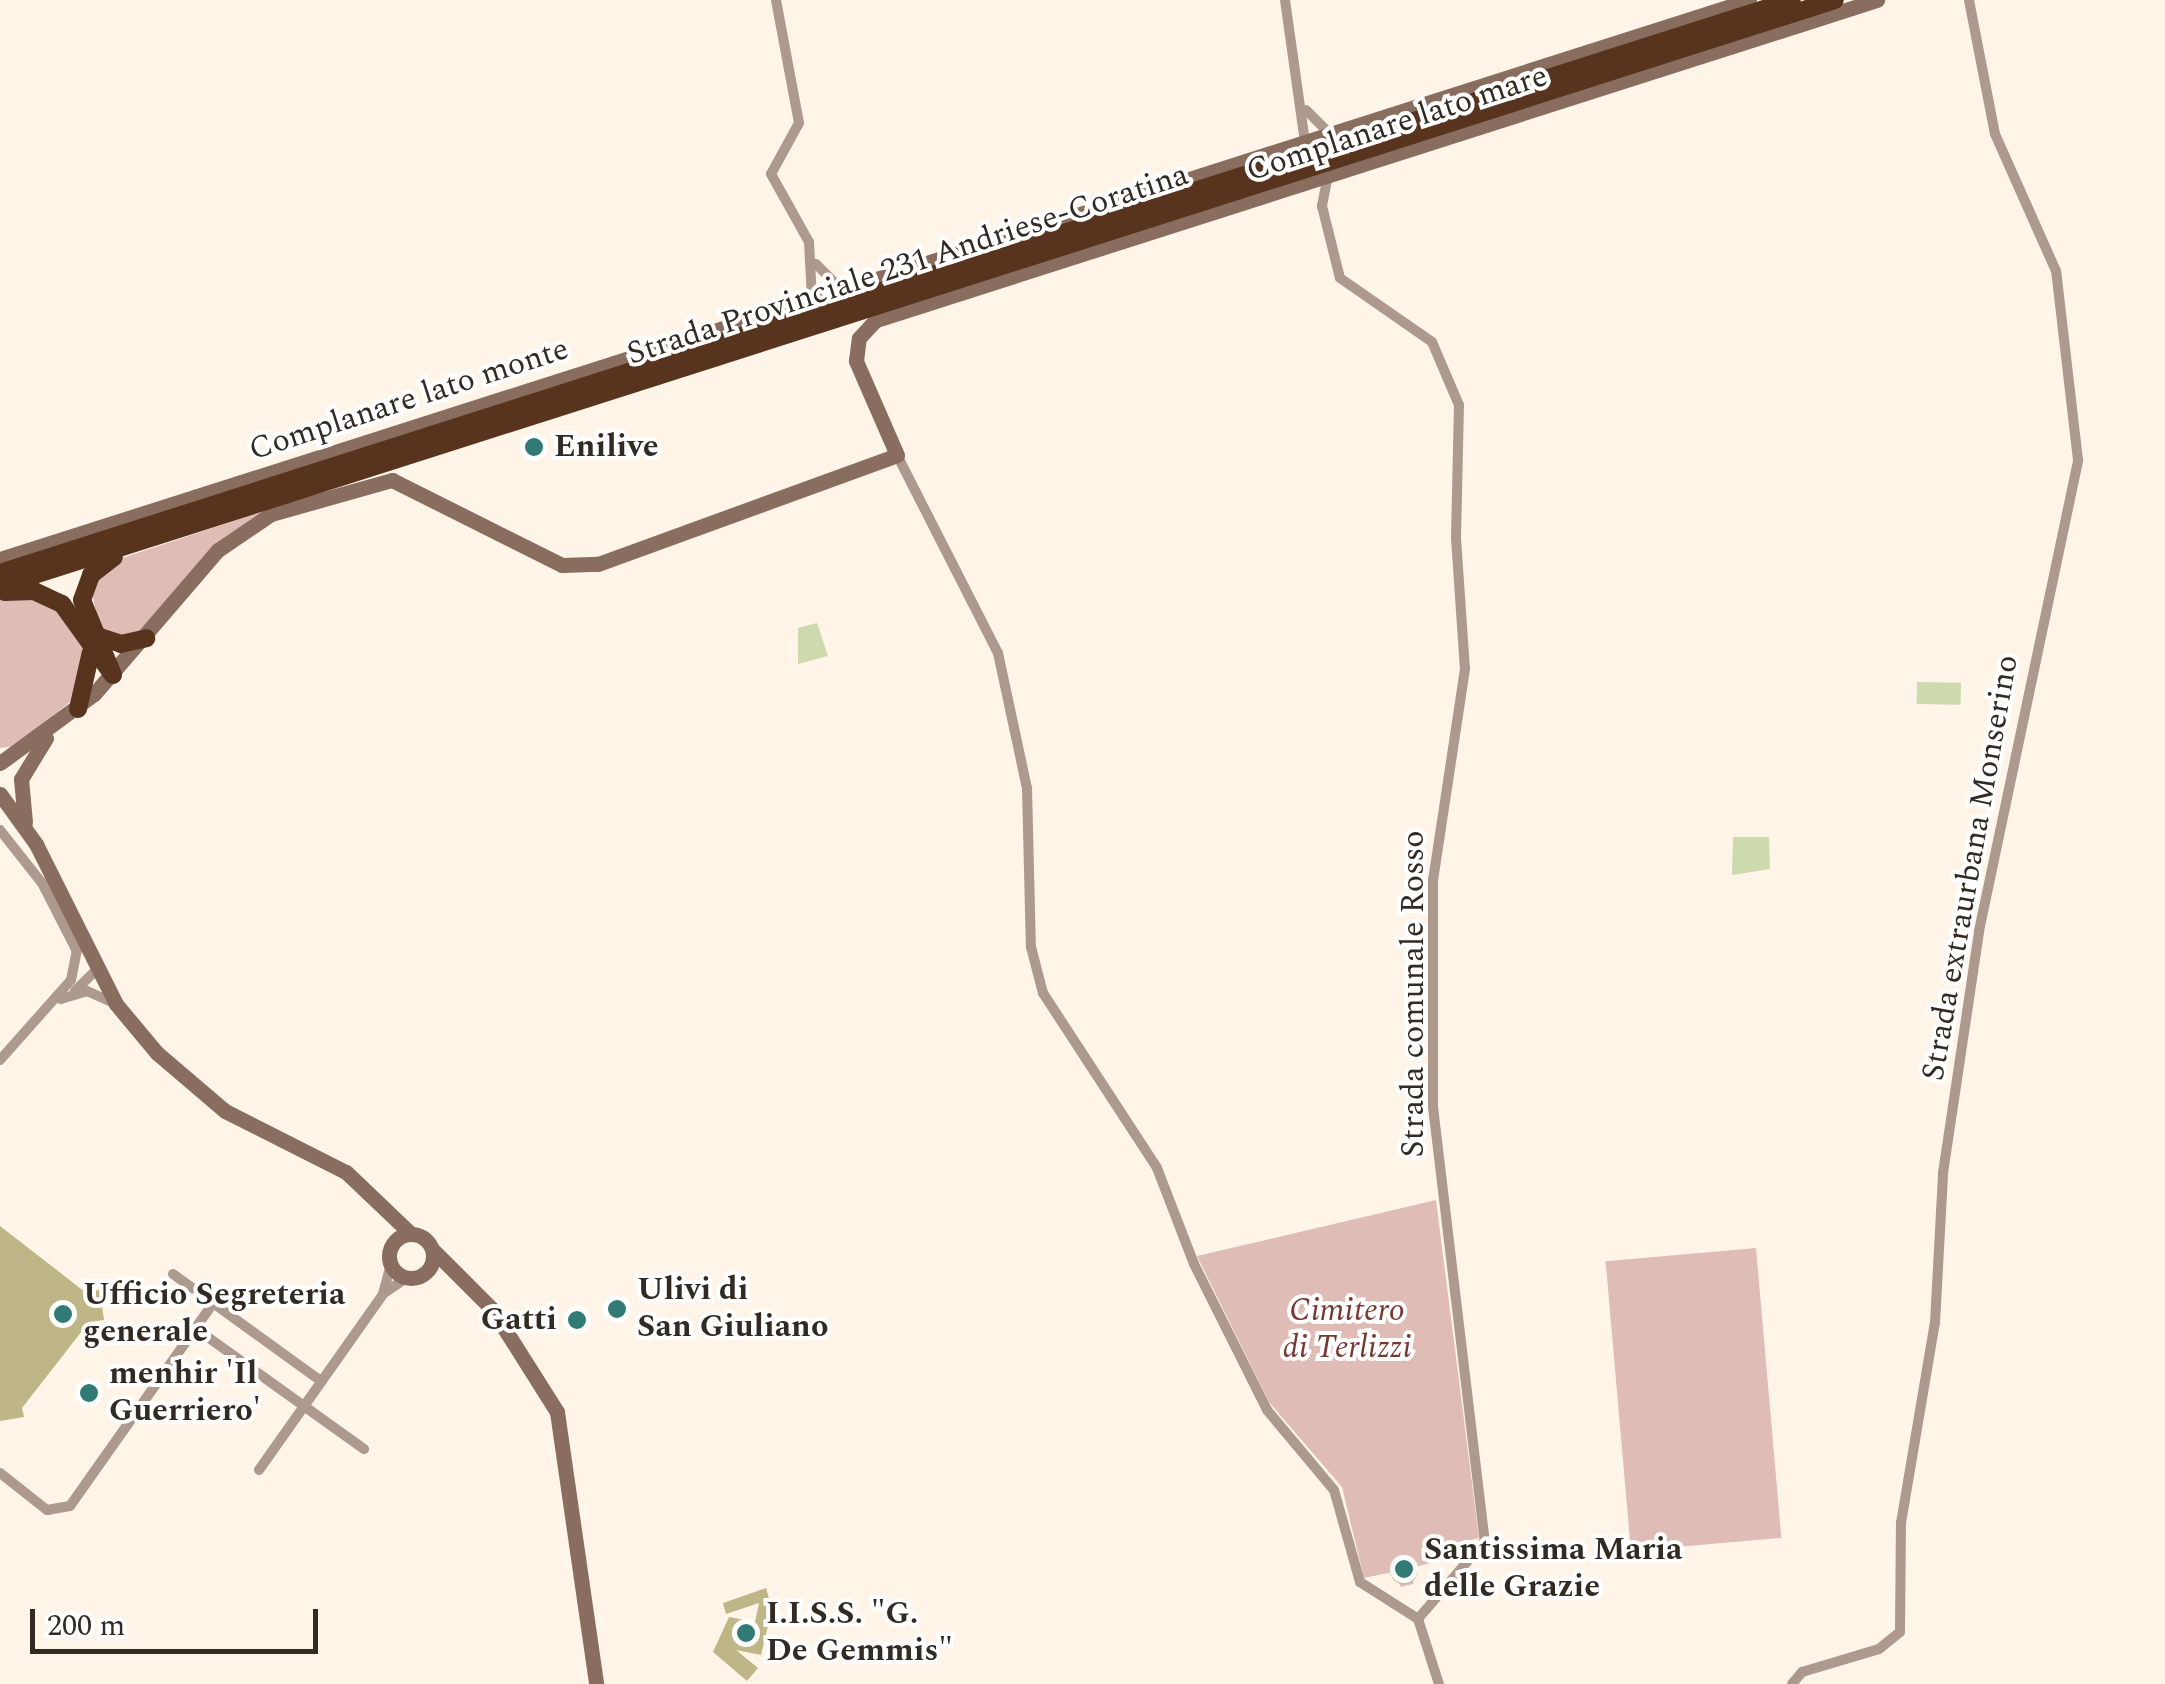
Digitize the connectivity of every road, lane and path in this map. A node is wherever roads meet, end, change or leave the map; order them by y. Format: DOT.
graph roads {
  1 [pos="776,0"];
  2 [pos="1285,0"];
  3 [pos="1749,0"];
  4 [pos="1792,0"];
  5 [pos="1835,0"];
  6 [pos="1877,0"];
  7 [pos="1966,2"];
  8 [pos="1306,109"];
  9 [pos="1330,134"];
  10 [pos="1305,142"];
  11 [pos="1328,176"];
  12 [pos="1304,183"];
  13 [pos="1322,206"];
  14 [pos="816,264"];
  15 [pos="842,290"];
  16 [pos="812,300"];
  17 [pos="897,455"];
  18 [pos="216,517"];
  19 [pos="0,559"];
  20 [pos="0,573"];
  21 [pos="0,590"];
  22 [pos="146,638"];
  23 [pos="94,641"];
  24 [pos="113,675"];
  25 [pos="78,708"];
  26 [pos="48,734"];
  27 [pos="7,753"];
  28 [pos="0,763"];
  29 [pos="21,780"];
  30 [pos="0,790"];
  31 [pos="0,830"];
  32 [pos="27,830"];
  33 [pos="80,934"];
  34 [pos="78,954"];
  35 [pos="98,968"];
  36 [pos="73,985"];
  37 [pos="116,1004"];
  38 [pos="0,1060"];
  39 [pos="386,1215"];
  40 [pos="412,1234"];
  41 [pos="393,1243"];
  42 [pos="433,1250"];
  43 [pos="391,1264"];
  44 [pos="172,1274"];
  45 [pos="425,1274"];
  46 [pos="454,1274"];
  47 [pos="408,1277"];
  48 [pos="383,1294"];
  49 [pos="213,1303"];
  50 [pos="195,1328"];
  51 [pos="321,1381"];
  52 [pos="303,1406"];
  53 [pos="364,1450"];
  54 [pos="259,1470"];
  55 [pos="0,1473"];
  56 [pos="1418,1620"];
  57 [pos="596,1684"];
  58 [pos="1439,1684"];
  59 [pos="1792,1684"];
  1 -- 14 [label="street"];
  2 -- 8 [label="street"];
  3 -- 9 [label="street, Complanare lato monte"];
  4 -- 20 [label="highway, Strada Provinciale 231 Andriese-Coratina"];
  5 -- 18 [label="highway, Strada Provinciale 231 Andriese-Coratina"];
  6 -- 11 [label="street, Complanare lato mare"];
  7 -- 59 [label="street, Strada extraurbana Monserino"];
  8 -- 9 [label="street"];
  8 -- 10 [label="street"];
  9 -- 10 [label="street, Complanare lato monte"];
  10 -- 15 [label="street, Complanare lato monte"];
  11 -- 12 [label="street, Complanare lato mare"];
  11 -- 13 [label="street, Strada comunale Rosso"];
  12 -- 13 [label="street, Strada comunale Rosso"];
  12 -- 17 [label="street, Complanare lato mare"];
  13 -- 56 [label="street, Strada comunale Rosso"];
  14 -- 15 [label="street"];
  14 -- 16 [label="street"];
  15 -- 16 [label="street, Complanare lato monte"];
  16 -- 19 [label="street, Complanare lato monte"];
  17 -- 22 [label="street"];
  17 -- 56 [label="street"];
  18 -- 21 [label="highway, Strada Provinciale 231 Andriese-Coratina"];
  18 -- 23 [label="highway"];
  21 -- 23 [label="highway"];
  22 -- 23 [label="highway"];
  22 -- 24 [label="street"];
  23 -- 24 [label="highway"];
  23 -- 25 [label="highway"];
  24 -- 25 [label="street"];
  25 -- 26 [label="street"];
  26 -- 27 [label="street"];
  26 -- 29 [label="street"];
  27 -- 28 [label="street"];
  29 -- 30 [label="street"];
  29 -- 32 [label="street"];
  30 -- 32 [label="street"];
  31 -- 34 [label="street"];
  32 -- 33 [label="street"];
  33 -- 34 [label="street"];
  33 -- 35 [label="street"];
  34 -- 36 [label="street"];
  35 -- 36 [label="street"];
  35 -- 37 [label="street"];
  36 -- 37 [label="street"];
  36 -- 38 [label="street"];
  37 -- 39 [label="street"];
  39 -- 40 [label="street"];
  39 -- 41 [label="street"];
  40 -- 41 [label="street"];
  40 -- 42 [label="street"];
  41 -- 43 [label="street"];
  42 -- 45 [label="street"];
  42 -- 46 [label="street"];
  43 -- 47 [label="street"];
  43 -- 48 [label="street"];
  44 -- 49 [label="street"];
  45 -- 46 [label="street"];
  45 -- 47 [label="street"];
  46 -- 57 [label="street"];
  47 -- 48 [label="street"];
  48 -- 51 [label="street"];
  49 -- 50 [label="street"];
  49 -- 51 [label="street"];
  50 -- 52 [label="street"];
  50 -- 55 [label="street"];
  51 -- 52 [label="street"];
  52 -- 53 [label="street"];
  52 -- 54 [label="street"];
  56 -- 58 [label="street"];
}
